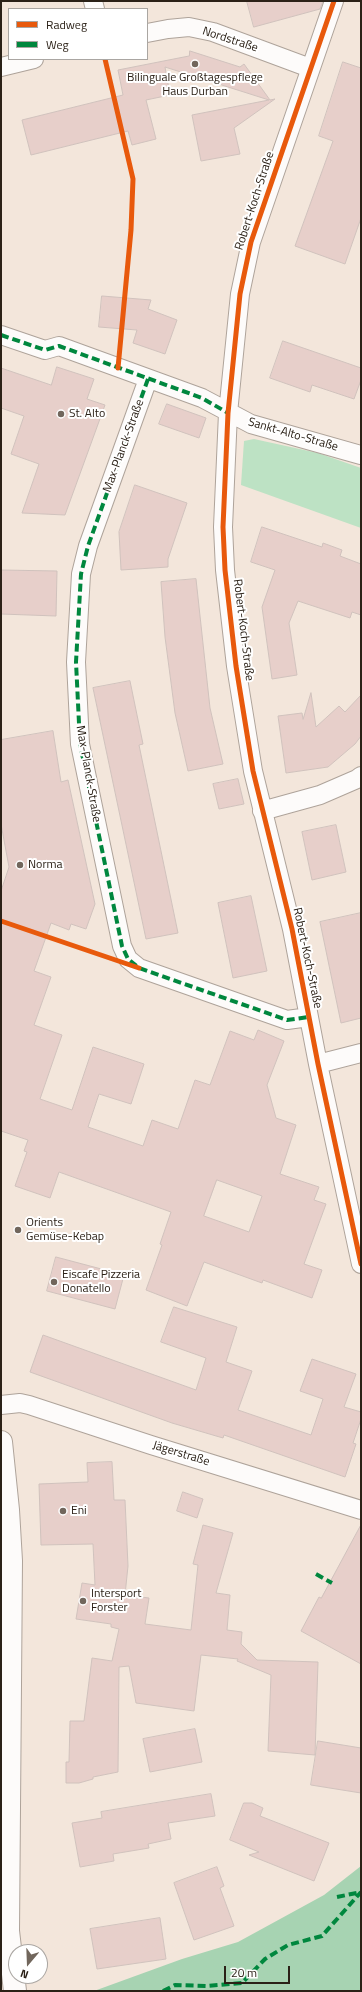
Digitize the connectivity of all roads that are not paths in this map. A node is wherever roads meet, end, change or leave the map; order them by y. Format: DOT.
graph roads {
  1 [pos="334,1"];
  2 [pos="148,33"];
  3 [pos="30,60"];
  4 [pos="1,67"];
  5 [pos="310,68"];
  6 [pos="1,335"];
  7 [pos="148,379"];
  8 [pos="228,413"];
  9 [pos="361,455"];
  10 [pos="361,776"];
  11 [pos="262,811"];
  12 [pos="310,1017"];
  13 [pos="361,1053"];
  14 [pos="318,1064"];
  15 [pos="361,1264"];
  16 [pos="1,1405"];
  17 [pos="1,1442"];
  18 [pos="361,1510"];
  19 [pos="6,1617"];
  20 [pos="4,1931"];
  21 [pos="15,1991"];
  1 -- 5 [label="street, Robert-Koch-Straße"];
  2 -- 5 [label="street, Nordstraße"];
  3 -- 4 [label="street"];
  5 -- 8 [label="street, Robert-Koch-Straße"];
  6 -- 7 [label="street, Sankt-Alto-Straße"];
  7 -- 8 [label="street, Sankt-Alto-Straße"];
  7 -- 12 [label="street, Max-Planck-Straße"];
  8 -- 9 [label="street, Sankt-Alto-Straße"];
  8 -- 11 [label="street, Robert-Koch-Straße"];
  10 -- 11 [label="street"];
  11 -- 12 [label="street, Robert-Koch-Straße"];
  12 -- 14 [label="street, Robert-Koch-Straße"];
  13 -- 14 [label="street"];
  14 -- 15 [label="street, Robert-Koch-Straße"];
  16 -- 18 [label="street, Jägerstraße"];
  17 -- 19 [label="main road"];
  19 -- 20 [label="main road"];
  20 -- 21 [label="main road"];
}
